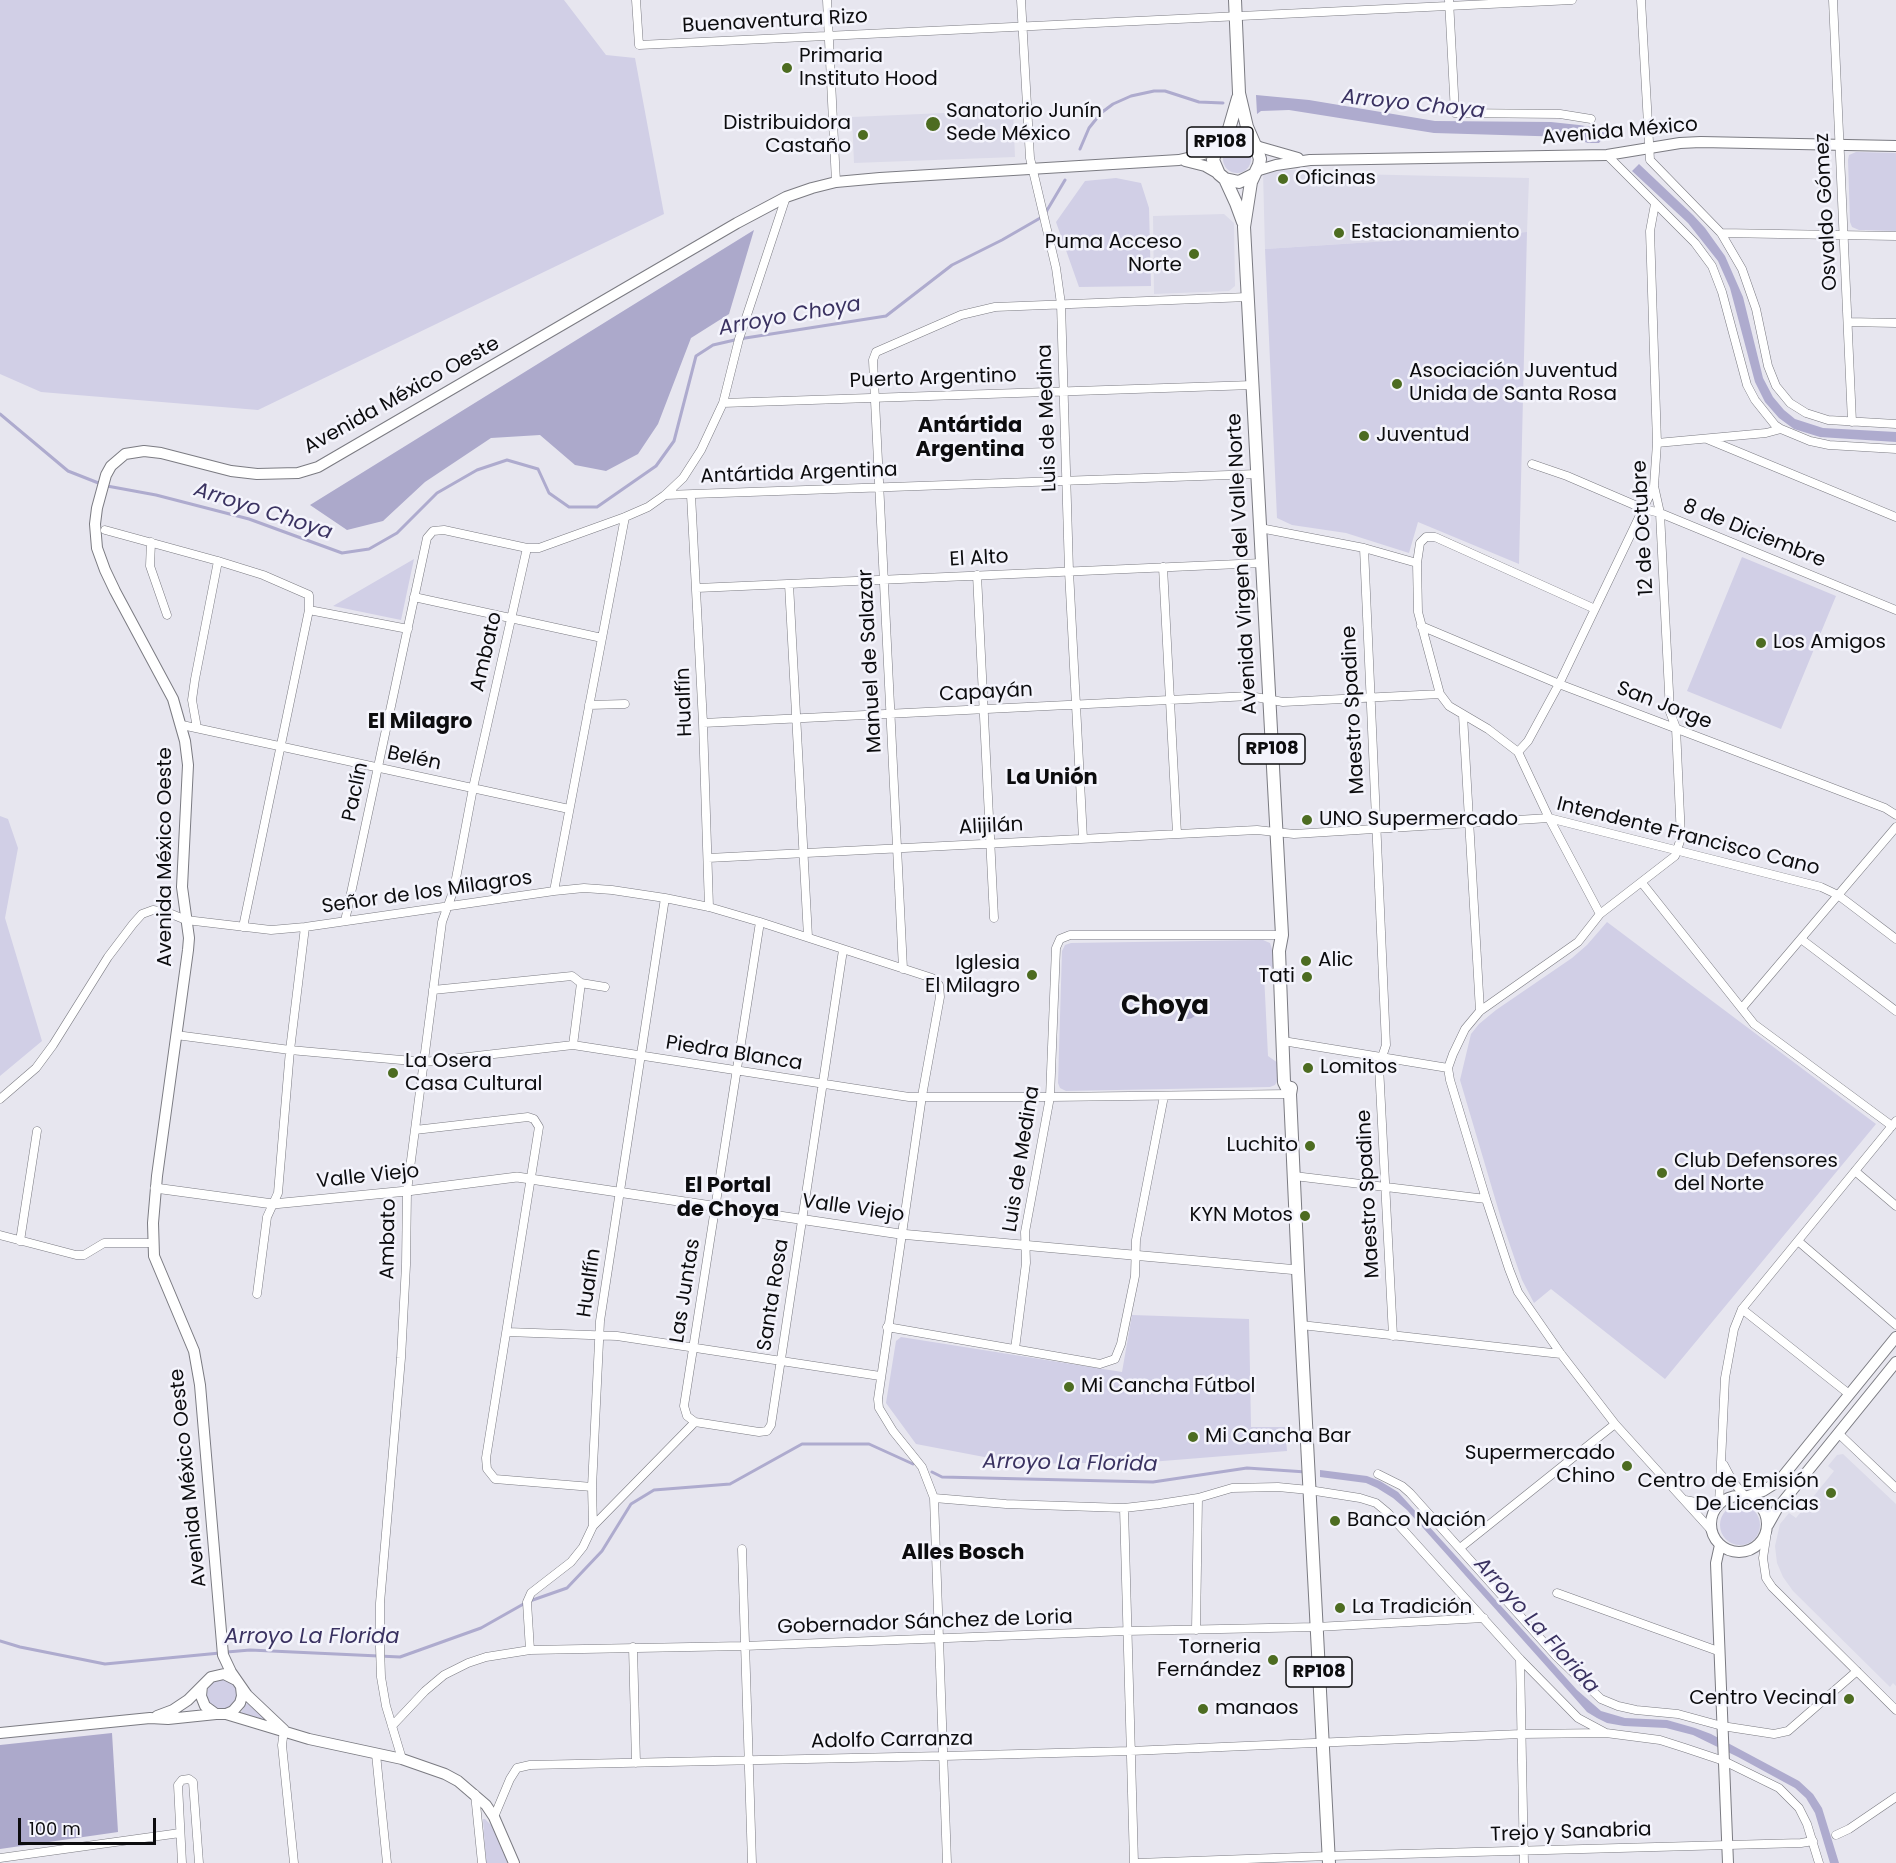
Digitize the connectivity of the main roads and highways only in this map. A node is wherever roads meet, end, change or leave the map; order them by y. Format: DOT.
graph roads {
  1 [pos="1235,0"];
  2 [pos="1239,93"];
  3 [pos="1219,143"];
  4 [pos="1255,145"];
  5 [pos="1896,146"];
  6 [pos="1179,160"];
  7 [pos="1310,160"];
  8 [pos="1254,173"];
  9 [pos="1222,176"];
  10 [pos="1244,227"];
  11 [pos="1896,1337"];
  12 [pos="1896,1362"];
  13 [pos="1747,1496"];
  14 [pos="1768,1529"];
  15 [pos="1720,1545"];
  16 [pos="223,1655"];
  17 [pos="205,1683"];
  18 [pos="239,1684"];
  19 [pos="221,1714"];
  20 [pos="150,1718"];
  21 [pos="284,1731"];
  22 [pos="0,1733"];
  23 [pos="1329,1859"];
  24 [pos="514,1863"];
  25 [pos="1728,1863"];
  1 -- 2 [label="main road, RP108"];
  2 -- 3 [label="main road, RP108"];
  2 -- 4 [label="main road, RP108"];
  3 -- 4 [label="main road, RP108"];
  3 -- 6 [label="main road, Avenida México Oeste"];
  3 -- 9 [label="main road, RP108"];
  4 -- 7 [label="main road, Avenida México"];
  4 -- 8 [label="main road, RP108"];
  5 -- 7 [label="main road, Avenida México"];
  6 -- 9 [label="main road, Avenida México Oeste"];
  6 -- 16 [label="main road, Avenida México Oeste"];
  7 -- 8 [label="main road, Avenida México"];
  8 -- 9 [label="main road, RP108"];
  8 -- 10 [label="main road, Avenida Virgen del Valle Norte / RP108"];
  9 -- 10 [label="main road, Avenida Virgen del Valle Norte / RP108"];
  10 -- 23 [label="main road, Avenida Virgen del Valle Norte / RP108"];
  11 -- 13 [label="main road"];
  12 -- 14 [label="main road"];
  13 -- 14 [label="main road"];
  13 -- 15 [label="main road"];
  14 -- 15 [label="main road"];
  15 -- 25 [label="main road"];
  16 -- 17 [label="main road"];
  16 -- 18 [label="main road, Avenida México Oeste"];
  17 -- 18 [label="main road"];
  17 -- 19 [label="main road"];
  17 -- 20 [label="main road"];
  18 -- 19 [label="main road"];
  18 -- 21 [label="main road, Avenida México Oeste"];
  19 -- 20 [label="main road"];
  19 -- 21 [label="main road"];
  20 -- 22 [label="main road"];
  21 -- 24 [label="main road"];
}
